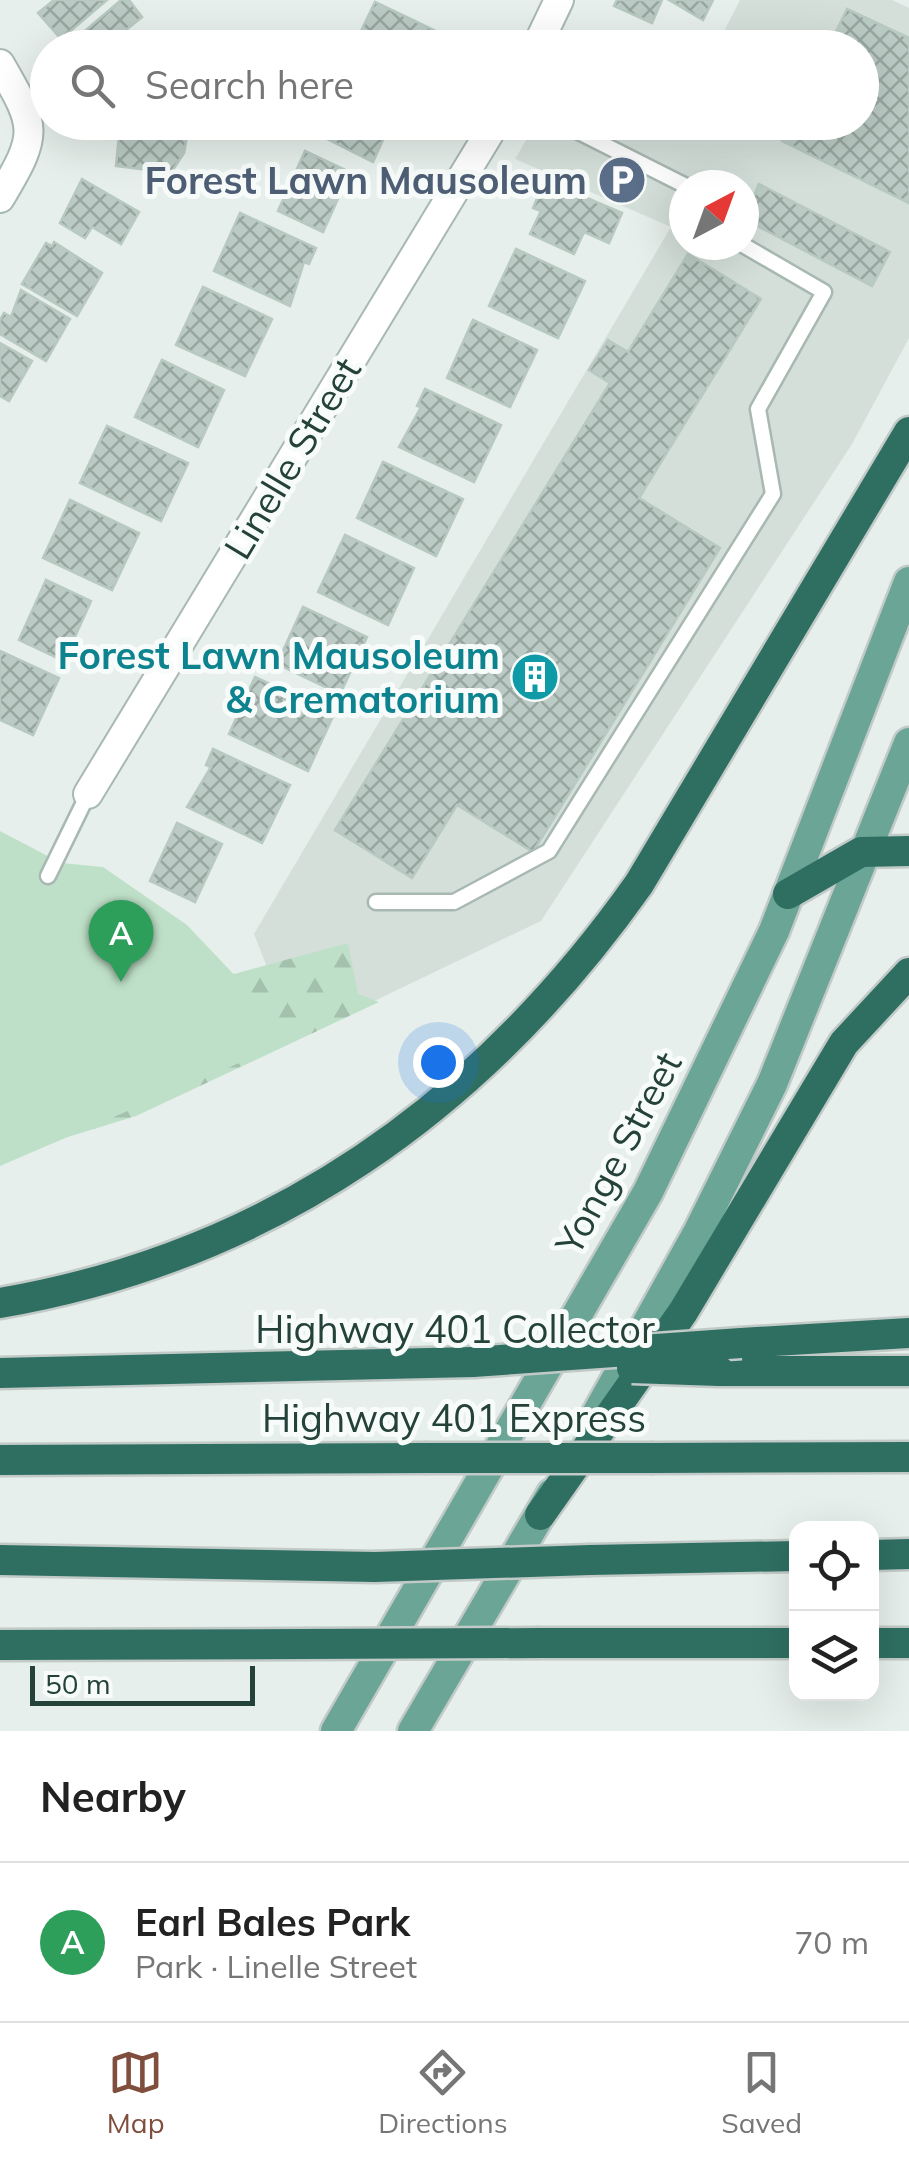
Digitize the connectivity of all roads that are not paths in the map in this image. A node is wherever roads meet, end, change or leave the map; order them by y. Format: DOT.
graph roads {
  1 [pos="560,0"];
  2 [pos="545,30"];
  3 [pos="0,64"];
  4 [pos="485,140"];
  5 [pos="594,140"];
  6 [pos="669,178"];
  7 [pos="0,198"];
  8 [pos="759,254"];
  9 [pos="909,432"];
  10 [pos="909,582"];
  11 [pos="909,742"];
  12 [pos="88,794"];
  13 [pos="867,851"];
  14 [pos="909,851"];
  15 [pos="48,876"];
  16 [pos="788,894"];
  17 [pos="376,902"];
  18 [pos="909,974"];
  19 [pos="0,1303"];
  20 [pos="909,1332"];
  21 [pos="473,1362"];
  22 [pos="909,1371"];
  23 [pos="0,1372"];
  24 [pos="909,1457"];
  25 [pos="0,1460"];
  26 [pos="540,1515"];
  27 [pos="909,1554"];
  28 [pos="879,1555"];
  29 [pos="789,1556"];
  30 [pos="0,1560"];
  31 [pos="789,1643"];
  32 [pos="879,1643"];
  33 [pos="909,1643"];
  34 [pos="0,1645"];
  35 [pos="336,1731"];
  36 [pos="413,1731"];
  1 -- 2 [label="street"];
  3 -- 7 [label="street"];
  4 -- 12 [label="street, Linelle Street"];
  5 -- 6 [label="lane"];
  8 -- 17 [label="lane"];
  9 -- 19 [label="highway"];
  10 -- 16 [label="main road, Yonge Street"];
  11 -- 13 [label="main road"];
  12 -- 15 [label="lane"];
  13 -- 14 [label="highway"];
  13 -- 16 [label="highway"];
  13 -- 26 [label="main road"];
  16 -- 35 [label="main road, Yonge Street"];
  18 -- 26 [label="highway"];
  20 -- 21 [label="highway, bridge"];
  21 -- 22 [label="highway, Highway 401 Collector, bridge"];
  21 -- 23 [label="highway, Highway 401 Collector"];
  24 -- 25 [label="highway, Highway 401 Express, bridge"];
  26 -- 36 [label="main road"];
  27 -- 28 [label="highway"];
  29 -- 30 [label="highway, bridge"];
  31 -- 34 [label="highway, bridge"];
  32 -- 33 [label="highway"];
}
